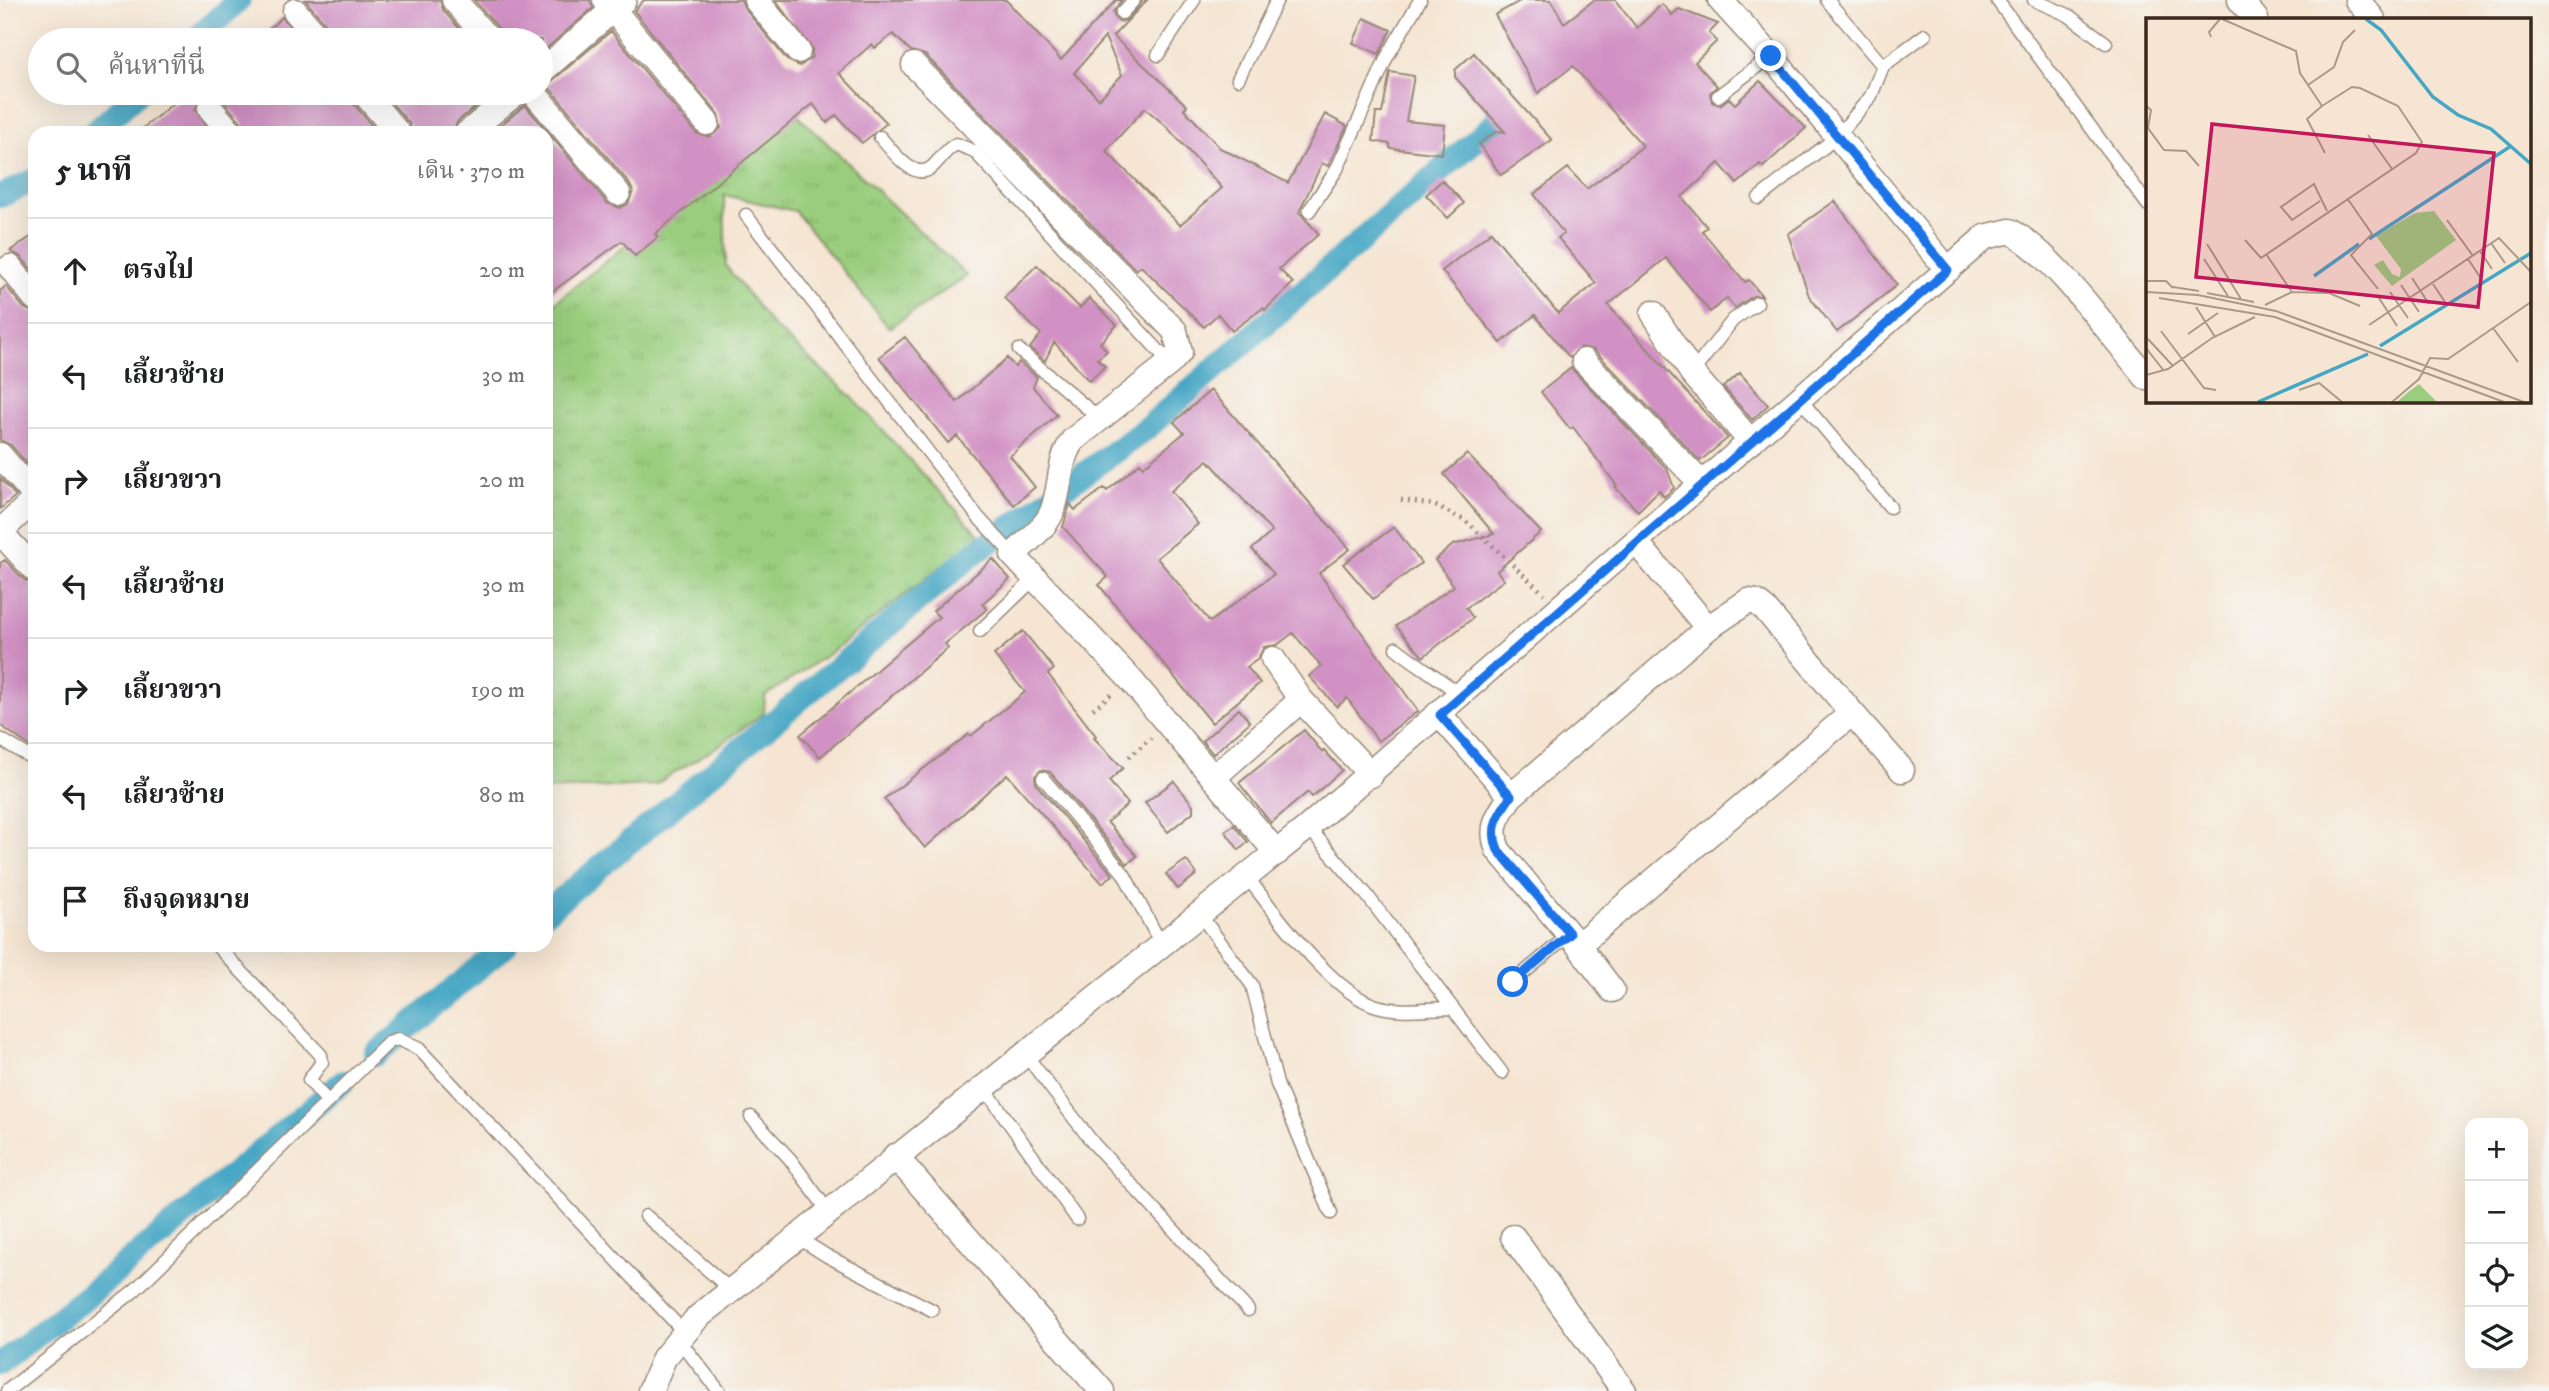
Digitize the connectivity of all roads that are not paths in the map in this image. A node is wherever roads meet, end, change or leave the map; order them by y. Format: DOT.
graph roads {
  1 [pos="454,0"];
  2 [pos="756,0"];
  3 [pos="1134,0"];
  4 [pos="1194,0"];
  5 [pos="1278,0"];
  6 [pos="1419,0"];
  7 [pos="1720,0"];
  8 [pos="1827,0"];
  9 [pos="1997,0"];
  10 [pos="2034,0"];
  11 [pos="2240,0"];
  12 [pos="2357,0"];
  13 [pos="614,3"];
  14 [pos="295,11"];
  15 [pos="1122,13"];
  16 [pos="2255,18"];
  17 [pos="2371,18"];
  18 [pos="310,28"];
  19 [pos="478,28"];
  20 [pos="1925,35"];
  21 [pos="2106,43"];
  22 [pos="799,51"];
  23 [pos="1158,55"];
  24 [pos="1771,56"];
  25 [pos="553,61"];
  26 [pos="914,65"];
  27 [pos="1883,66"];
  28 [pos="1238,79"];
  29 [pos="1718,96"];
  30 [pos="374,105"];
  31 [pos="501,105"];
  32 [pos="544,105"];
  33 [pos="210,108"];
  34 [pos="706,123"];
  35 [pos="225,126"];
  36 [pos="392,126"];
  37 [pos="476,126"];
  38 [pos="1838,136"];
  39 [pos="880,137"];
  40 [pos="1026,192"];
  41 [pos="618,193"];
  42 [pos="1759,198"];
  43 [pos="2146,202"];
  44 [pos="1308,211"];
  45 [pos="746,215"];
  46 [pos="10,267"];
  47 [pos="1948,270"];
  48 [pos="28,289"];
  49 [pos="1757,303"];
  50 [pos="1653,313"];
  51 [pos="1019,350"];
  52 [pos="1584,361"];
  53 [pos="1692,373"];
  54 [pos="2146,376"];
  55 [pos="1800,399"];
  56 [pos="1100,419"];
  57 [pos="1751,442"];
  58 [pos="0,455"];
  59 [pos="1702,484"];
  60 [pos="28,489"];
  61 [pos="28,505"];
  62 [pos="1890,507"];
  63 [pos="0,532"];
  64 [pos="1636,542"];
  65 [pos="1013,555"];
  66 [pos="28,562"];
  67 [pos="1035,578"];
  68 [pos="1708,628"];
  69 [pos="981,631"];
  70 [pos="1396,648"];
  71 [pos="1273,659"];
  72 [pos="1461,696"];
  73 [pos="1301,700"];
  74 [pos="1852,713"];
  75 [pos="1440,715"];
  76 [pos="0,739"];
  77 [pos="28,756"];
  78 [pos="1902,770"];
  79 [pos="1371,775"];
  80 [pos="1043,778"];
  81 [pos="1213,778"];
  82 [pos="1511,796"];
  83 [pos="1308,827"];
  84 [pos="1277,853"];
  85 [pos="1247,877"];
  86 [pos="1201,916"];
  87 [pos="1574,940"];
  88 [pos="1163,946"];
  89 [pos="223,952"];
  90 [pos="1513,982"];
  91 [pos="1612,990"];
  92 [pos="1452,1008"];
  93 [pos="1025,1054"];
  94 [pos="1502,1073"];
  95 [pos="983,1086"];
  96 [pos="328,1102"];
  97 [pos="751,1117"];
  98 [pos="895,1156"];
  99 [pos="828,1211"];
  100 [pos="1331,1213"];
  101 [pos="646,1216"];
  102 [pos="1077,1219"];
  103 [pos="796,1236"];
  104 [pos="1513,1237"];
  105 [pos="732,1290"];
  106 [pos="932,1310"];
  107 [pos="1248,1310"];
  108 [pos="681,1335"];
  109 [pos="7,1391"];
  110 [pos="650,1391"];
  111 [pos="719,1391"];
  112 [pos="1102,1391"];
  113 [pos="1624,1391"];
  1 -- 19 [label="street"];
  2 -- 22 [label="street"];
  3 -- 15 [label="lane"];
  4 -- 23 [label="lane"];
  5 -- 28 [label="lane"];
  6 -- 44 [label="lane"];
  7 -- 24 [label="street"];
  8 -- 27 [label="lane"];
  9 -- 43 [label="lane"];
  10 -- 21 [label="lane"];
  11 -- 16 [label="street"];
  12 -- 17 [label="street"];
  13 -- 25 [label="street"];
  13 -- 34 [label="street"];
  14 -- 18 [label="street"];
  20 -- 27 [label="lane"];
  24 -- 29 [label="lane"];
  24 -- 38 [label="street"];
  26 -- 40 [label="street"];
  27 -- 38 [label="lane"];
  30 -- 36 [label="street"];
  31 -- 37 [label="street"];
  32 -- 41 [label="street"];
  33 -- 35 [label="street"];
  38 -- 42 [label="lane"];
  38 -- 47 [label="street"];
  39 -- 40 [label="lane"];
  40 -- 56 [label="street"];
  45 -- 65 [label="lane"];
  46 -- 48 [label="street"];
  47 -- 54 [label="street"];
  47 -- 55 [label="street"];
  49 -- 53 [label="lane"];
  50 -- 53 [label="street"];
  51 -- 56 [label="lane"];
  52 -- 59 [label="street"];
  53 -- 57 [label="street"];
  55 -- 57 [label="street"];
  55 -- 62 [label="lane"];
  56 -- 65 [label="street"];
  57 -- 59 [label="street"];
  58 -- 60 [label="street"];
  59 -- 64 [label="street"];
  61 -- 63 [label="street"];
  63 -- 66 [label="street"];
  64 -- 68 [label="street"];
  64 -- 72 [label="street"];
  65 -- 67 [label="street"];
  67 -- 69 [label="lane"];
  67 -- 81 [label="street"];
  68 -- 74 [label="street"];
  68 -- 82 [label="street"];
  70 -- 72 [label="lane"];
  71 -- 73 [label="street"];
  72 -- 75 [label="street"];
  73 -- 79 [label="street"];
  73 -- 81 [label="street"];
  74 -- 78 [label="street"];
  74 -- 87 [label="street"];
  75 -- 79 [label="street"];
  75 -- 82 [label="street"];
  76 -- 77 [label="lane"];
  79 -- 83 [label="street"];
  80 -- 88 [label="lane"];
  81 -- 84 [label="street"];
  82 -- 87 [label="street"];
  83 -- 84 [label="street"];
  83 -- 92 [label="lane"];
  84 -- 85 [label="street"];
  85 -- 86 [label="street"];
  85 -- 92 [label="lane"];
  86 -- 88 [label="street"];
  86 -- 100 [label="lane"];
  87 -- 90 [label="lane"];
  87 -- 91 [label="street"];
  88 -- 93 [label="street"];
  89 -- 96 [label="lane"];
  92 -- 94 [label="lane"];
  93 -- 95 [label="street"];
  93 -- 107 [label="lane"];
  95 -- 98 [label="street"];
  95 -- 102 [label="lane"];
  96 -- 108 [label="lane"];
  96 -- 109 [label="lane"];
  97 -- 99 [label="lane"];
  98 -- 99 [label="street"];
  98 -- 112 [label="street"];
  99 -- 103 [label="street"];
  101 -- 105 [label="lane"];
  103 -- 105 [label="street"];
  103 -- 106 [label="lane"];
  104 -- 113 [label="street"];
  105 -- 108 [label="street"];
  108 -- 110 [label="street"];
  108 -- 111 [label="lane"];
}
